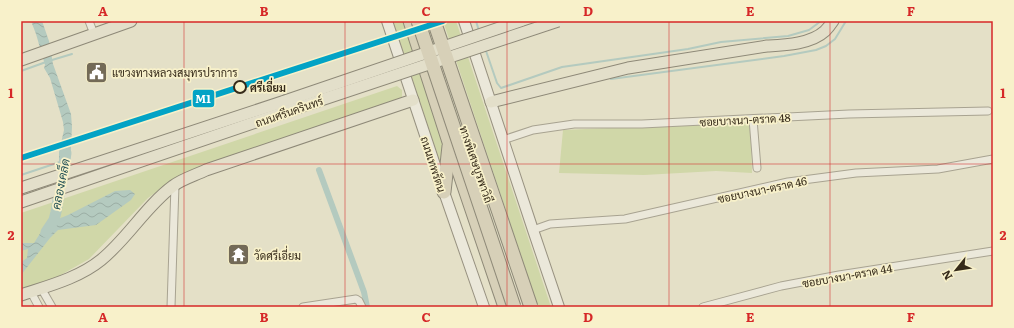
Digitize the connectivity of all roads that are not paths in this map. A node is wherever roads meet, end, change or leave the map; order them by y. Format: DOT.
graph roads {
  1 [pos="89,21"];
  2 [pos="131,21"];
  3 [pos="387,21"];
  4 [pos="410,21"];
  5 [pos="418,21"];
  6 [pos="428,21"];
  7 [pos="434,21"];
  8 [pos="440,21"];
  9 [pos="464,21"];
  10 [pos="520,21"];
  11 [pos="558,21"];
  12 [pos="833,21"];
  13 [pos="94,34"];
  14 [pos="21,60"];
  15 [pos="413,100"];
  16 [pos="491,102"];
  17 [pos="287,106"];
  18 [pos="988,110"];
  19 [pos="753,119"];
  20 [pos="503,140"];
  21 [pos="449,142"];
  22 [pos="993,159"];
  23 [pos="757,168"];
  24 [pos="175,184"];
  25 [pos="21,188"];
  26 [pos="444,192"];
  27 [pos="21,202"];
  28 [pos="532,230"];
  29 [pos="993,251"];
  30 [pos="31,292"];
  31 [pos="39,307"];
  32 [pos="52,307"];
  33 [pos="171,307"];
  34 [pos="303,307"];
  35 [pos="362,307"];
  36 [pos="484,307"];
  37 [pos="505,307"];
  38 [pos="514,307"];
  39 [pos="525,307"];
  40 [pos="532,307"];
  41 [pos="559,307"];
  42 [pos="703,307"];
  1 -- 13 [label="street"];
  2 -- 13 [label="main road"];
  3 -- 15 [label="main road, ถนนเทพรัตน"];
  4 -- 21 [label="highway, ถนนเทพรัตน"];
  5 -- 38 [label="highway, ทางพิเศษบูรพาวิถี, bridge"];
  6 -- 39 [label="highway, ทางพิเศษบูรพาวิถี, bridge"];
  7 -- 40 [label="highway, bridge"];
  8 -- 40 [label="highway"];
  9 -- 16 [label="main road"];
  10 -- 17 [label="main road, ถนนศรีนครินทร์, bridge"];
  11 -- 17 [label="main road, ถนนศรีนครินทร์, bridge"];
  12 -- 16 [label="main road"];
  13 -- 14 [label="main road"];
  15 -- 24 [label="main road"];
  15 -- 26 [label="main road, ถนนเทพรัตน"];
  16 -- 20 [label="main road"];
  17 -- 25 [label="main road, ถนนศรีนครินทร์"];
  17 -- 27 [label="main road, ถนนศรีนครินทร์"];
  18 -- 19 [label="street, ซอยบางนา-ตราด 48"];
  19 -- 20 [label="street, ซอยบางนา-ตราด 48"];
  19 -- 23 [label="street"];
  20 -- 28 [label="main road"];
  21 -- 26 [label="highway"];
  21 -- 37 [label="highway, ถนนเทพรัตน"];
  22 -- 28 [label="street, ซอยบางนา-ตราด 46"];
  24 -- 30 [label="main road"];
  24 -- 33 [label="street"];
  26 -- 36 [label="main road, ถนนเทพรัตน"];
  28 -- 41 [label="main road"];
  29 -- 42 [label="street, ซอยบางนา-ตราด 44"];
  30 -- 31 [label="street"];
  30 -- 32 [label="street"];
  34 -- 35 [label="street"];
}
